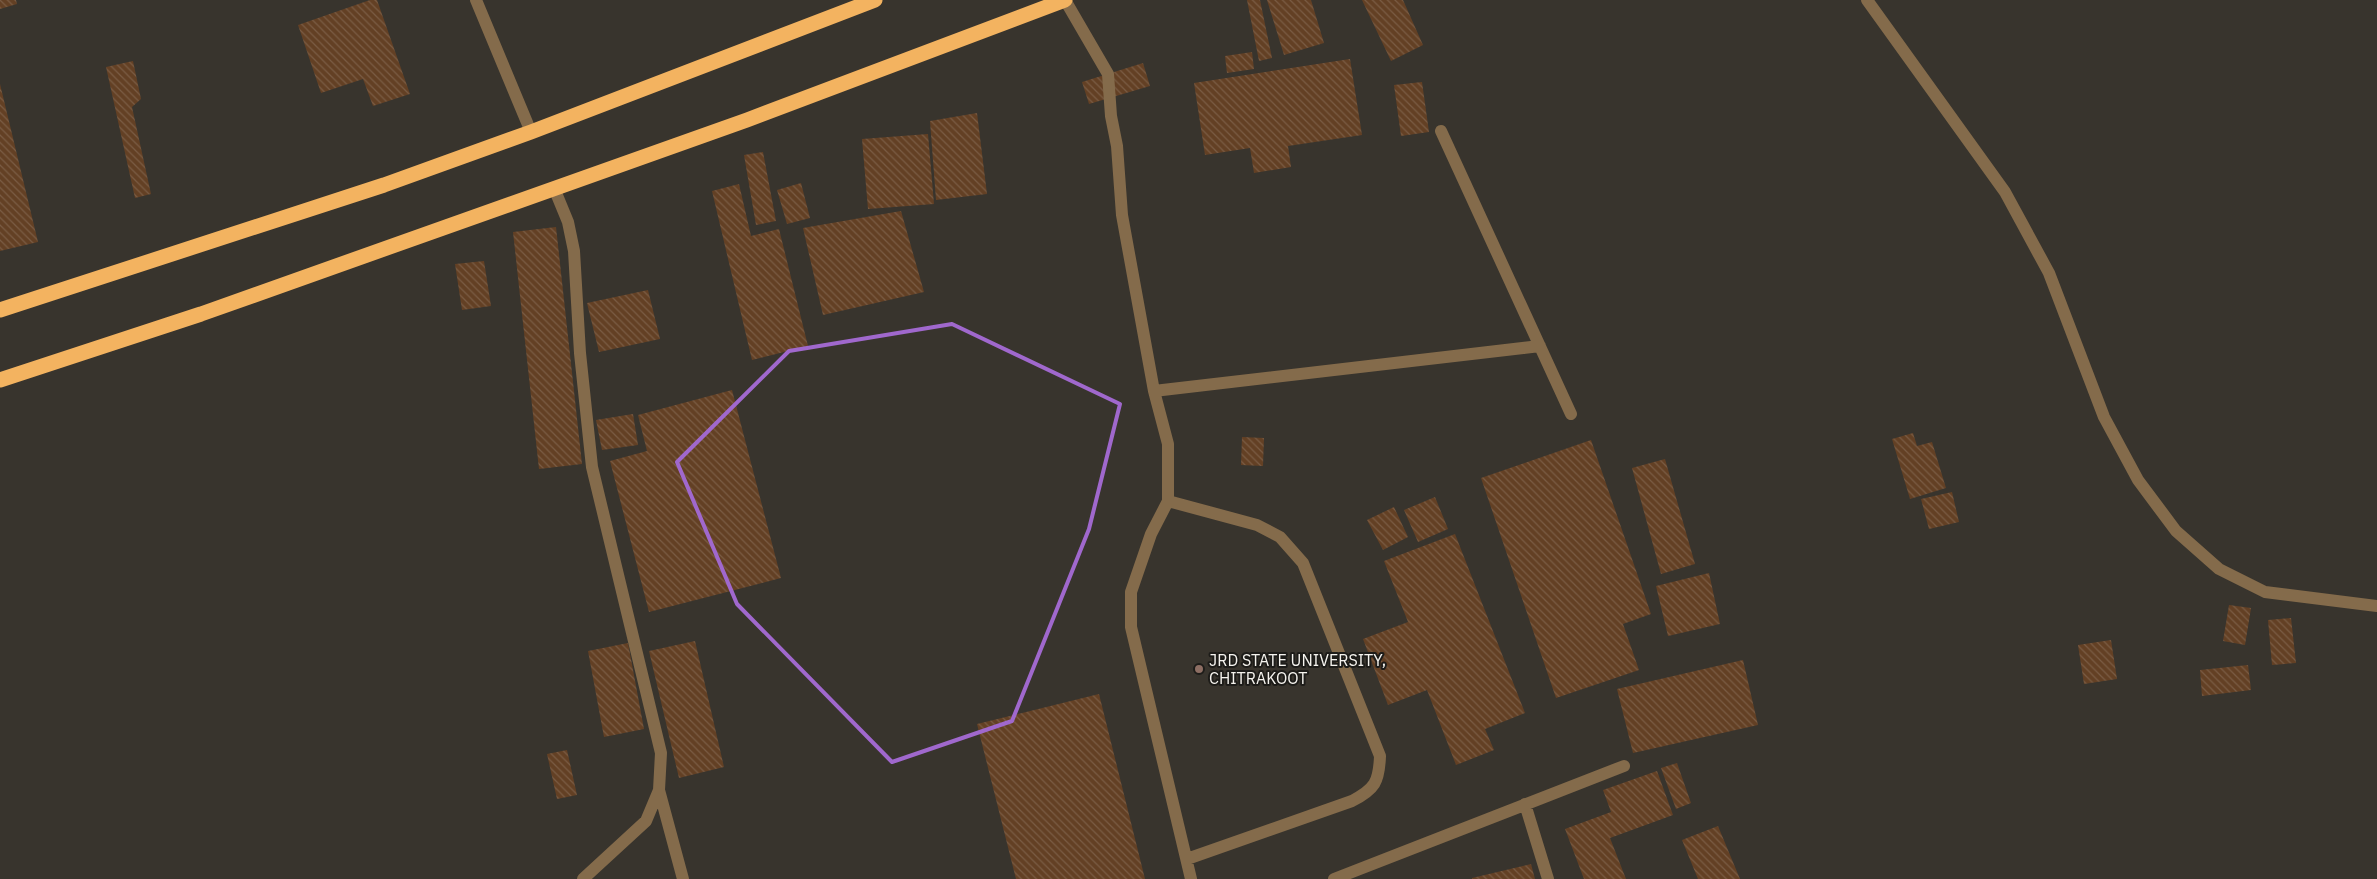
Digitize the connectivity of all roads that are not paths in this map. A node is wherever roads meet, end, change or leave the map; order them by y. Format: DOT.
graph roads {
  1 [pos="476,0"];
  2 [pos="875,0"];
  3 [pos="1065,0"];
  4 [pos="1867,0"];
  5 [pos="1441,131"];
  6 [pos="531,132"];
  7 [pos="554,188"];
  8 [pos="0,310"];
  9 [pos="1540,346"];
  10 [pos="0,380"];
  11 [pos="1154,391"];
  12 [pos="1571,414"];
  13 [pos="1168,501"];
  14 [pos="2377,606"];
  15 [pos="1624,766"];
  16 [pos="659,790"];
  17 [pos="1525,804"];
  18 [pos="1186,858"];
  19 [pos="583,879"];
  20 [pos="683,879"];
  21 [pos="1191,879"];
  22 [pos="1334,879"];
  23 [pos="1548,879"];
  1 -- 6 [label="street"];
  2 -- 6 [label="highway"];
  3 -- 7 [label="highway"];
  3 -- 11 [label="street"];
  4 -- 14 [label="street"];
  5 -- 9 [label="street"];
  6 -- 8 [label="highway"];
  7 -- 10 [label="highway"];
  7 -- 16 [label="street"];
  9 -- 11 [label="street"];
  9 -- 12 [label="street"];
  11 -- 13 [label="street"];
  13 -- 18 [label="street"];
  13 -- 18 [label="street"];
  15 -- 17 [label="street"];
  16 -- 19 [label="street"];
  16 -- 20 [label="street"];
  17 -- 22 [label="street"];
  17 -- 23 [label="street"];
  18 -- 21 [label="street"];
}
